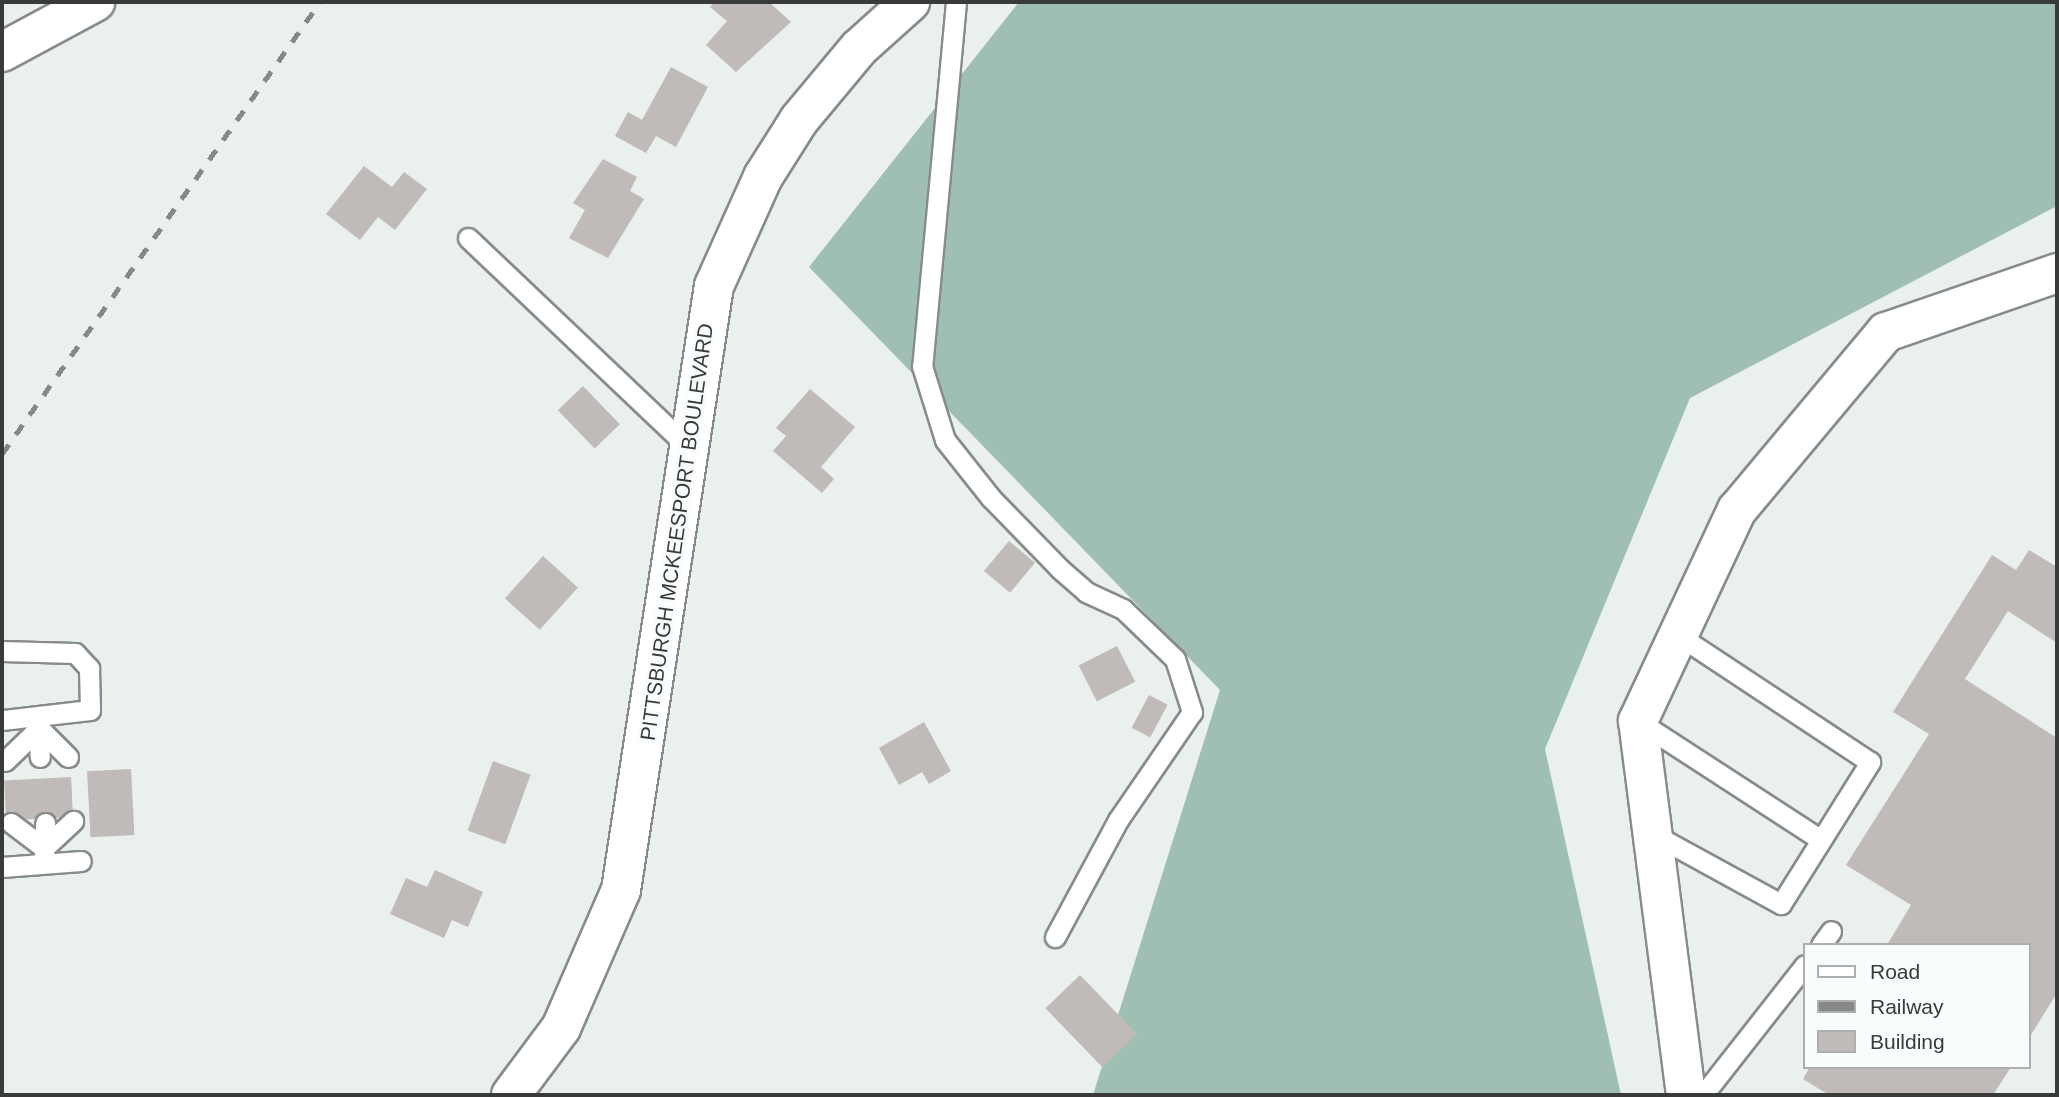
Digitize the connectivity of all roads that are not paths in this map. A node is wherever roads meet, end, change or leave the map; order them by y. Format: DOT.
graph roads {
  1 [pos="94,2"];
  2 [pos="910,2"];
  3 [pos="956,2"];
  4 [pos="2,52"];
  5 [pos="468,238"];
  6 [pos="2057,274"];
  7 [pos="686,445"];
  8 [pos="1678,635"];
  9 [pos="2,651"];
  10 [pos="2,720"];
  11 [pos="1638,721"];
  12 [pos="38,722"];
  13 [pos="40,757"];
  14 [pos="68,757"];
  15 [pos="5,761"];
  16 [pos="73,821"];
  17 [pos="45,822"];
  18 [pos="11,823"];
  19 [pos="1653,834"];
  20 [pos="1821,840"];
  21 [pos="44,856"];
  22 [pos="81,861"];
  23 [pos="2,867"];
  24 [pos="1055,937"];
  25 [pos="1804,966"];
  26 [pos="510,1095"];
  27 [pos="1686,1095"];
  28 [pos="1703,1095"];
  1 -- 4 [label="main road"];
  2 -- 7 [label="main road, PITTSBURGH MCKEESPORT BOULEVARD"];
  3 -- 24 [label="lane"];
  5 -- 7 [label="lane"];
  6 -- 8 [label="main road"];
  7 -- 26 [label="main road, PITTSBURGH MCKEESPORT BOULEVARD"];
  8 -- 11 [label="main road"];
  8 -- 20 [label="lane"];
  9 -- 12 [label="lane"];
  10 -- 12 [label="lane"];
  11 -- 19 [label="main road"];
  11 -- 20 [label="lane"];
  12 -- 13 [label="lane"];
  12 -- 14 [label="lane"];
  12 -- 15 [label="lane"];
  16 -- 21 [label="lane"];
  17 -- 21 [label="lane"];
  18 -- 21 [label="lane"];
  19 -- 20 [label="lane"];
  19 -- 27 [label="main road"];
  21 -- 22 [label="lane"];
  21 -- 23 [label="lane"];
  25 -- 28 [label="lane"];
}
